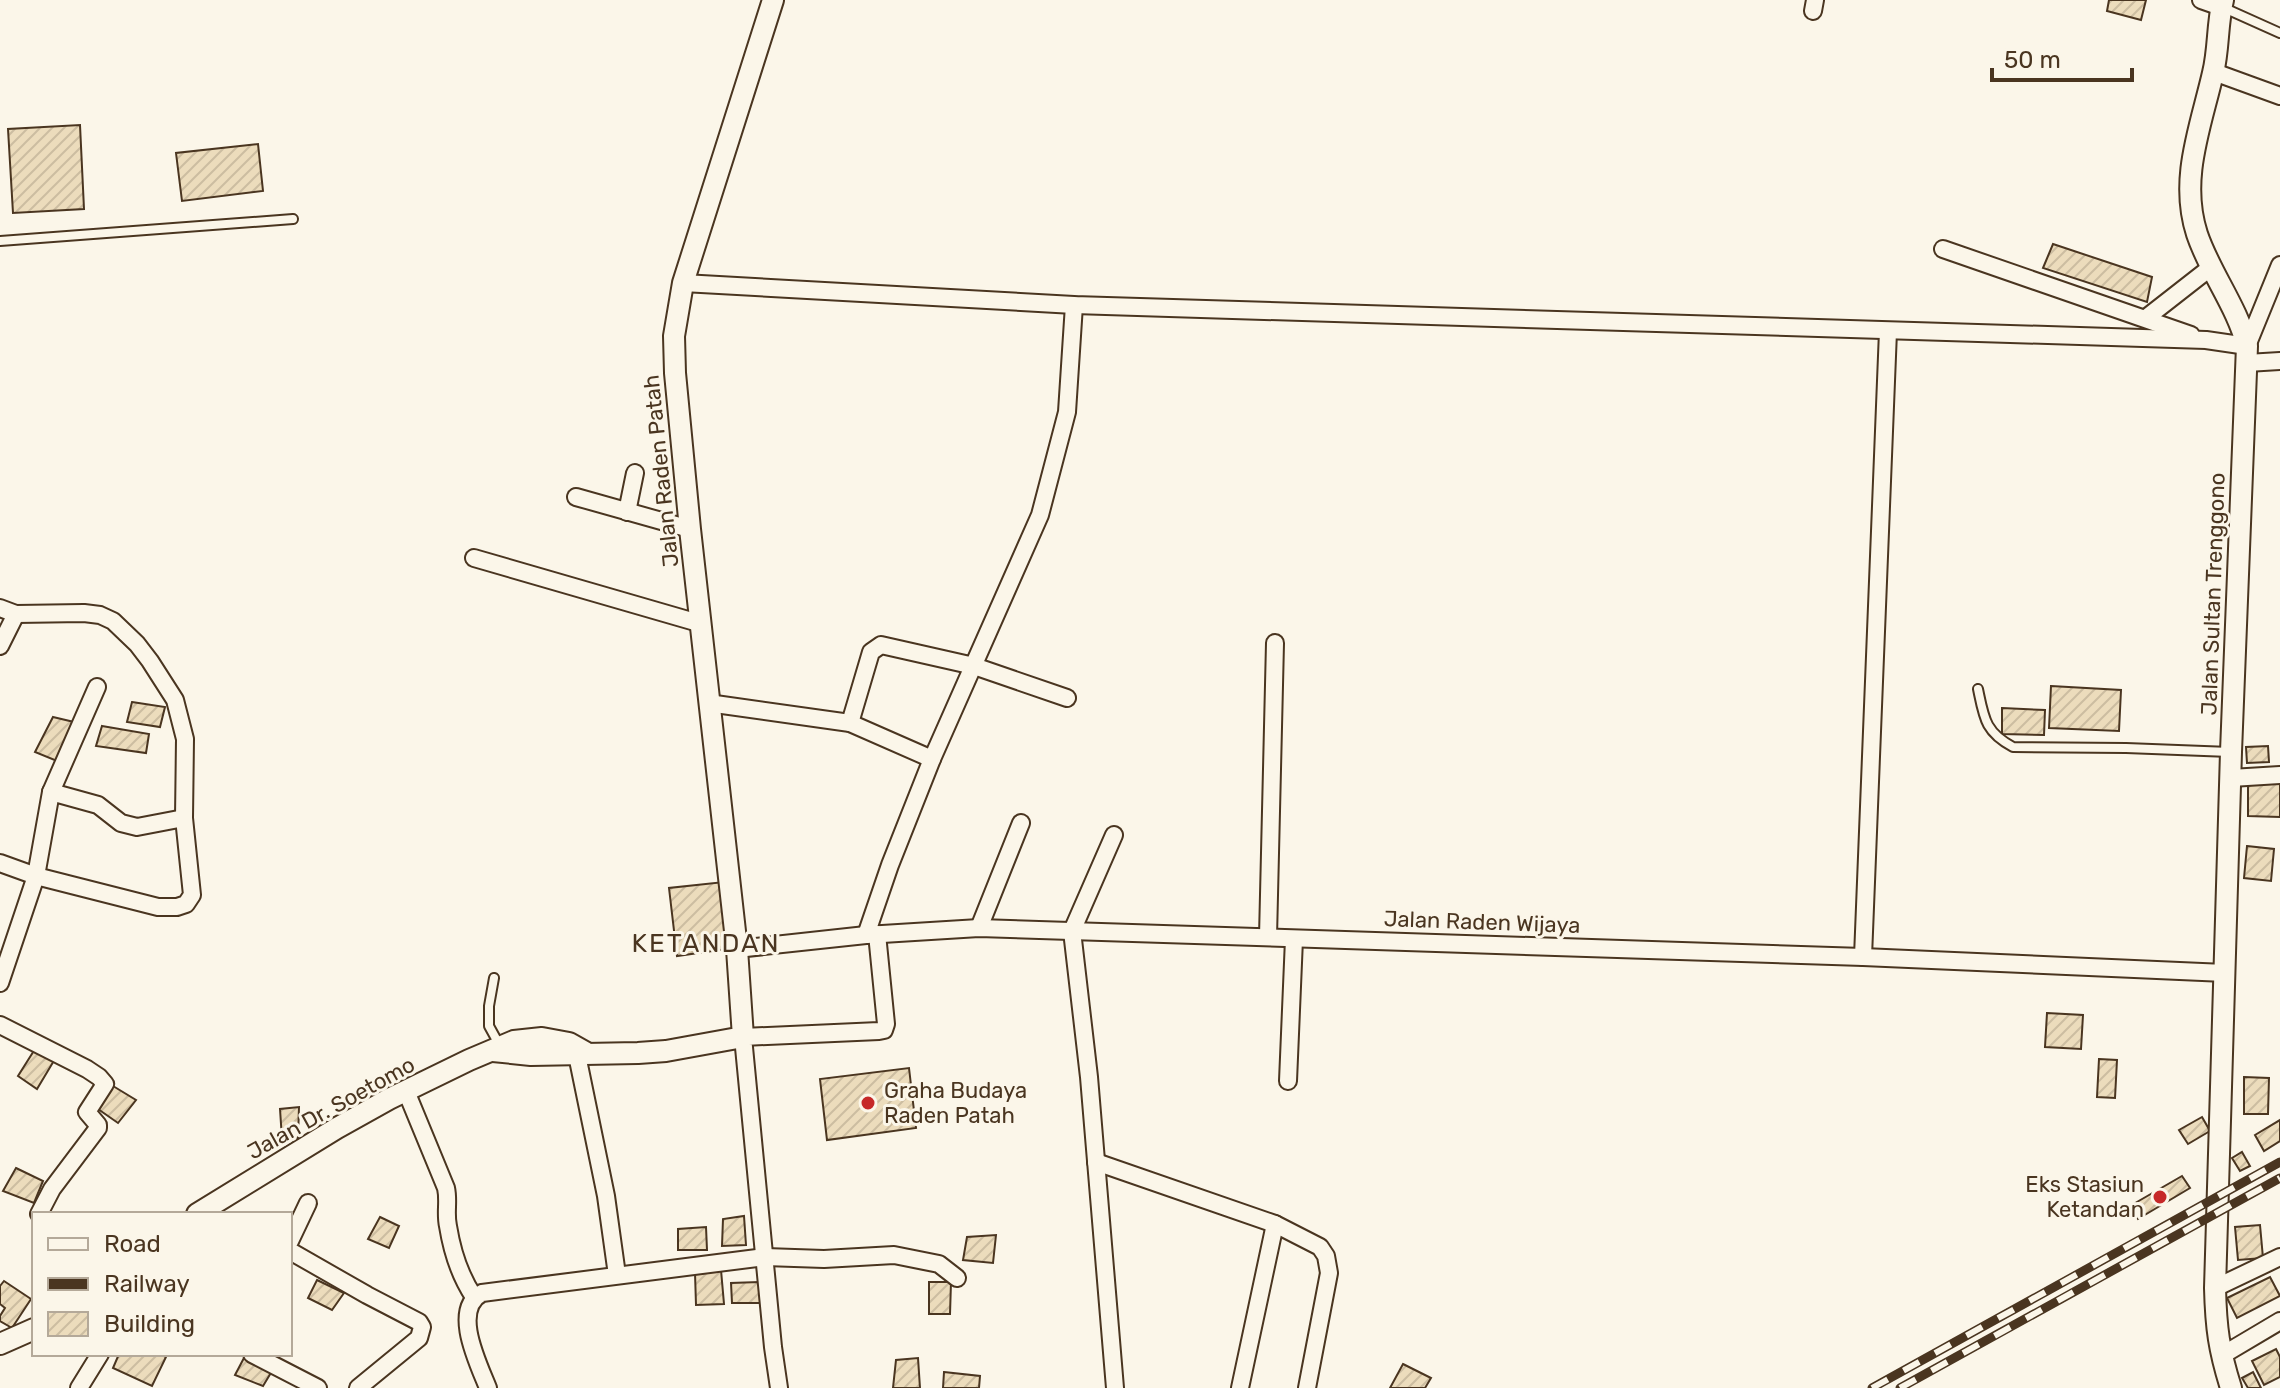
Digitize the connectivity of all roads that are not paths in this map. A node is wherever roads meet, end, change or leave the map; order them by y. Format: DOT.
graph roads {
  1 [pos="773,0"];
  2 [pos="2201,0"];
  3 [pos="2222,3"];
  4 [pos="2280,33"];
  5 [pos="2214,72"];
  6 [pos="2280,96"];
  7 [pos="293,219"];
  8 [pos="0,241"];
  9 [pos="1943,249"];
  10 [pos="2280,265"];
  11 [pos="2210,268"];
  12 [pos="683,283"];
  13 [pos="1074,305"];
  14 [pos="2146,318"];
  15 [pos="1888,331"];
  16 [pos="2206,340"];
  17 [pos="2247,354"];
  18 [pos="2280,361"];
  19 [pos="635,473"];
  20 [pos="576,497"];
  21 [pos="627,512"];
  22 [pos="690,529"];
  23 [pos="474,558"];
  24 [pos="8,611"];
  25 [pos="702,624"];
  26 [pos="1275,643"];
  27 [pos="0,646"];
  28 [pos="974,666"];
  29 [pos="97,687"];
  30 [pos="1978,689"];
  31 [pos="1067,698"];
  32 [pos="708,703"];
  33 [pos="850,723"];
  34 [pos="2231,752"];
  35 [pos="932,759"];
  36 [pos="2280,775"];
  37 [pos="2231,778"];
  38 [pos="51,792"];
  39 [pos="184,818"];
  40 [pos="1021,823"];
  41 [pos="1114,835"];
  42 [pos="0,863"];
  43 [pos="36,876"];
  44 [pos="979,928"];
  45 [pos="1072,931"];
  46 [pos="872,935"];
  47 [pos="1268,937"];
  48 [pos="1294,939"];
  49 [pos="737,949"];
  50 [pos="1863,957"];
  51 [pos="2225,973"];
  52 [pos="494,978"];
  53 [pos="0,983"];
  54 [pos="0,1025"];
  55 [pos="743,1037"];
  56 [pos="497,1049"];
  57 [pos="582,1054"];
  58 [pos="1288,1081"];
  59 [pos="406,1091"];
  60 [pos="1096,1162"];
  61 [pos="308,1203"];
  62 [pos="40,1212"];
  63 [pos="200,1212"];
  64 [pos="1275,1224"];
  65 [pos="292,1237"];
  66 [pos="292,1252"];
  67 [pos="765,1257"];
  68 [pos="2280,1257"];
  69 [pos="617,1275"];
  70 [pos="957,1278"];
  71 [pos="2215,1288"];
  72 [pos="474,1297"];
  73 [pos="2280,1321"];
  74 [pos="32,1330"];
  75 [pos="0,1344"];
  76 [pos="99,1356"];
  77 [pos="256,1356"];
  78 [pos="2221,1356"];
  79 [pos="79,1388"];
  80 [pos="318,1388"];
  81 [pos="358,1388"];
  82 [pos="488,1388"];
  83 [pos="779,1388"];
  84 [pos="1115,1388"];
  85 [pos="1240,1388"];
  86 [pos="1307,1388"];
  87 [pos="2231,1388"];
  1 -- 12 [label="street, Jalan Raden Patah"];
  2 -- 3 [label="street"];
  3 -- 4 [label="lane"];
  3 -- 5 [label="street, Jalan Sultan Trenggono"];
  5 -- 6 [label="street"];
  5 -- 11 [label="street, Jalan Sultan Trenggono"];
  7 -- 8 [label="lane"];
  9 -- 14 [label="street"];
  10 -- 17 [label="street"];
  11 -- 14 [label="street"];
  11 -- 17 [label="street, Jalan Sultan Trenggono"];
  12 -- 13 [label="street"];
  12 -- 22 [label="street, Jalan Raden Patah"];
  13 -- 15 [label="street"];
  13 -- 28 [label="street"];
  14 -- 16 [label="street"];
  15 -- 16 [label="street"];
  15 -- 50 [label="street"];
  16 -- 17 [label="street"];
  17 -- 18 [label="street"];
  17 -- 34 [label="street, Jalan Sultan Trenggono"];
  19 -- 21 [label="street"];
  20 -- 21 [label="street"];
  21 -- 22 [label="street"];
  22 -- 25 [label="street, Jalan Raden Patah"];
  23 -- 25 [label="street"];
  24 -- 27 [label="street"];
  24 -- 39 [label="street"];
  25 -- 32 [label="street, Jalan Raden Patah"];
  26 -- 47 [label="street"];
  28 -- 31 [label="street"];
  28 -- 33 [label="street"];
  28 -- 35 [label="street"];
  29 -- 38 [label="street"];
  30 -- 34 [label="lane"];
  32 -- 33 [label="street"];
  32 -- 49 [label="street, Jalan Raden Patah"];
  33 -- 35 [label="street"];
  34 -- 37 [label="street, Jalan Sultan Trenggono"];
  35 -- 46 [label="street"];
  36 -- 37 [label="street"];
  37 -- 51 [label="street, Jalan Sultan Trenggono"];
  38 -- 39 [label="street"];
  38 -- 43 [label="street"];
  39 -- 43 [label="street"];
  40 -- 44 [label="street"];
  41 -- 45 [label="street"];
  42 -- 43 [label="street"];
  43 -- 53 [label="street"];
  44 -- 45 [label="street, Jalan Raden Wijaya"];
  44 -- 46 [label="street, Jalan Raden Wijaya"];
  45 -- 47 [label="street, Jalan Raden Wijaya"];
  45 -- 60 [label="street"];
  46 -- 49 [label="street, Jalan Raden Wijaya"];
  46 -- 55 [label="street"];
  47 -- 48 [label="street, Jalan Raden Wijaya"];
  48 -- 50 [label="street, Jalan Raden Wijaya"];
  48 -- 58 [label="street"];
  49 -- 55 [label="street, Jalan Raden Patah"];
  50 -- 51 [label="street, Jalan Raden Wijaya"];
  51 -- 71 [label="street, Jalan Sultan Trenggono"];
  52 -- 56 [label="lane"];
  54 -- 62 [label="street"];
  55 -- 57 [label="street, Jalan Dr. Soetomo"];
  55 -- 67 [label="street"];
  56 -- 57 [label="street, Jalan Dr. Soetomo"];
  56 -- 59 [label="street, Jalan Dr. Soetomo"];
  57 -- 69 [label="street"];
  59 -- 63 [label="street, Jalan Dr. Soetomo"];
  59 -- 72 [label="street"];
  60 -- 64 [label="street"];
  60 -- 84 [label="street"];
  61 -- 65 [label="street"];
  64 -- 85 [label="street"];
  64 -- 86 [label="street"];
  66 -- 81 [label="street"];
  67 -- 69 [label="street"];
  67 -- 70 [label="street"];
  67 -- 83 [label="street"];
  68 -- 71 [label="street"];
  69 -- 72 [label="street"];
  71 -- 78 [label="street, Jalan Sultan Trenggono"];
  72 -- 82 [label="street"];
  73 -- 78 [label="street"];
  74 -- 75 [label="street"];
  76 -- 79 [label="street"];
  77 -- 80 [label="street"];
  78 -- 87 [label="street, Jalan Sultan Trenggono"];
}
